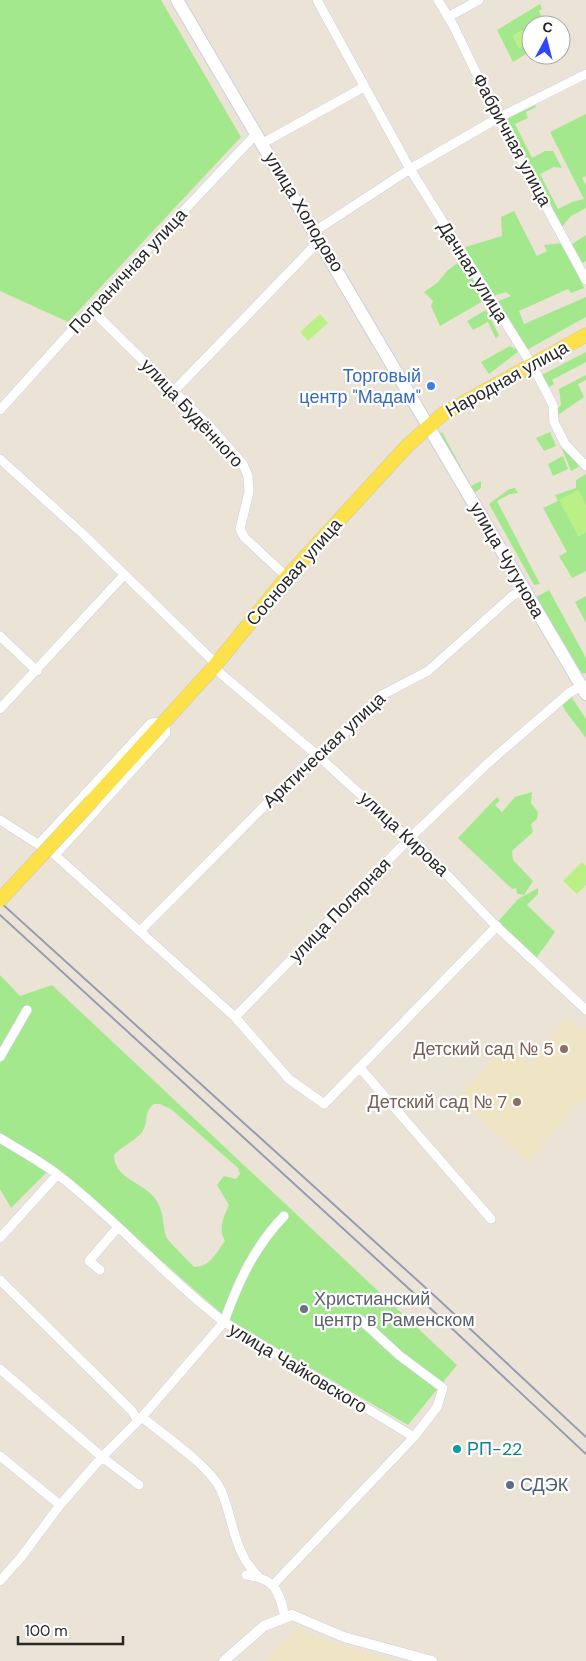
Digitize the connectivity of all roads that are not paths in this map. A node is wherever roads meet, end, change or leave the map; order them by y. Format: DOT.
graph roads {
  1 [pos="177,0"];
  2 [pos="317,0"];
  3 [pos="438,0"];
  4 [pos="479,0"];
  5 [pos="448,17"];
  6 [pos="586,74"];
  7 [pos="364,87"];
  8 [pos="498,118"];
  9 [pos="260,138"];
  10 [pos="410,169"];
  11 [pos="318,235"];
  12 [pos="586,280"];
  13 [pos="91,309"];
  14 [pos="586,335"];
  15 [pos="532,365"];
  16 [pos="174,390"];
  17 [pos="0,410"];
  18 [pos="429,426"];
  19 [pos="0,459"];
  20 [pos="586,466"];
  21 [pos="124,575"];
  22 [pos="287,577"];
  23 [pos="523,590"];
  24 [pos="0,636"];
  25 [pos="214,667"];
  26 [pos="37,671"];
  27 [pos="584,690"];
  28 [pos="0,709"];
  29 [pos="164,722"];
  30 [pos="316,754"];
  31 [pos="0,820"];
  32 [pos="411,837"];
  33 [pos="39,844"];
  34 [pos="56,854"];
  35 [pos="0,900"];
  36 [pos="497,926"];
  37 [pos="141,930"];
  38 [pos="27,1010"];
  39 [pos="586,1010"];
  40 [pos="235,1016"];
  41 [pos="0,1057"];
  42 [pos="360,1068"];
  43 [pos="0,1138"];
  44 [pos="57,1175"];
  45 [pos="284,1216"];
  46 [pos="491,1219"];
  47 [pos="118,1227"];
  48 [pos="0,1238"];
  49 [pos="100,1270"];
  50 [pos="0,1280"];
  51 [pos="362,1321"];
  52 [pos="224,1322"];
  53 [pos="0,1370"];
  54 [pos="140,1419"];
  55 [pos="414,1437"];
  56 [pos="102,1457"];
  57 [pos="1,1459"];
  58 [pos="139,1485"];
  59 [pos="60,1505"];
  60 [pos="246,1575"];
  61 [pos="259,1577"];
  62 [pos="0,1581"];
  63 [pos="273,1585"];
  64 [pos="285,1617"];
  65 [pos="224,1661"];
  66 [pos="432,1661"];
  1 -- 9 [label="main road, улица Холодово"];
  2 -- 7 [label="street, Дачная улица"];
  3 -- 5 [label="street, Фабричная улица"];
  4 -- 5 [label="street"];
  5 -- 8 [label="street, Фабричная улица"];
  6 -- 8 [label="street"];
  7 -- 9 [label="street, Пограничная улица"];
  7 -- 10 [label="street, Дачная улица"];
  8 -- 10 [label="street"];
  8 -- 12 [label="street, Фабричная улица"];
  9 -- 11 [label="main road, улица Холодово"];
  9 -- 13 [label="street, Пограничная улица"];
  10 -- 11 [label="street"];
  10 -- 15 [label="street, Дачная улица"];
  11 -- 16 [label="street"];
  11 -- 18 [label="main road, улица Холодово"];
  13 -- 16 [label="street, улица Будённого"];
  13 -- 17 [label="street, Пограничная улица"];
  14 -- 15 [label="main road, Народная улица"];
  15 -- 18 [label="main road, Народная улица"];
  15 -- 20 [label="street, Дачная улица"];
  16 -- 22 [label="street, улица Будённого"];
  18 -- 22 [label="main road, Сосновая улица"];
  18 -- 23 [label="main road, улица Чугунова"];
  19 -- 21 [label="street, улица Кирова"];
  21 -- 25 [label="street, улица Кирова"];
  21 -- 26 [label="street"];
  22 -- 25 [label="main road, Сосновая улица"];
  23 -- 27 [label="main road, улица Чугунова"];
  23 -- 30 [label="street, Арктическая улица"];
  24 -- 26 [label="street"];
  25 -- 29 [label="main road, Сосновая улица"];
  25 -- 30 [label="street, улица Кирова"];
  26 -- 28 [label="street"];
  27 -- 32 [label="street, улица Полярная"];
  29 -- 33 [label="street"];
  29 -- 34 [label="street"];
  29 -- 35 [label="main road, Сосновая улица, bridge"];
  30 -- 32 [label="street, улица Кирова"];
  30 -- 37 [label="street, Арктическая улица"];
  31 -- 33 [label="street"];
  32 -- 36 [label="street, улица Кирова"];
  32 -- 40 [label="street, улица Полярная"];
  33 -- 34 [label="street"];
  34 -- 37 [label="street"];
  36 -- 39 [label="street, улица Кирова"];
  36 -- 42 [label="street"];
  37 -- 40 [label="street"];
  38 -- 41 [label="street"];
  40 -- 42 [label="street"];
  42 -- 46 [label="street"];
  43 -- 44 [label="street"];
  44 -- 47 [label="street"];
  44 -- 48 [label="street"];
  45 -- 52 [label="street"];
  47 -- 49 [label="street"];
  47 -- 52 [label="street"];
  50 -- 54 [label="street"];
  51 -- 55 [label="street"];
  52 -- 54 [label="street, улица Чайковского"];
  52 -- 55 [label="street, улица Чайковского"];
  53 -- 56 [label="street"];
  54 -- 56 [label="street, улица Чайковского"];
  54 -- 61 [label="street"];
  55 -- 63 [label="street"];
  56 -- 58 [label="street"];
  56 -- 59 [label="street, улица Чайковского"];
  57 -- 59 [label="street"];
  59 -- 62 [label="street, улица Чайковского"];
  60 -- 61 [label="street"];
  61 -- 63 [label="street"];
  63 -- 64 [label="street"];
  64 -- 65 [label="street"];
  64 -- 66 [label="street"];
}
